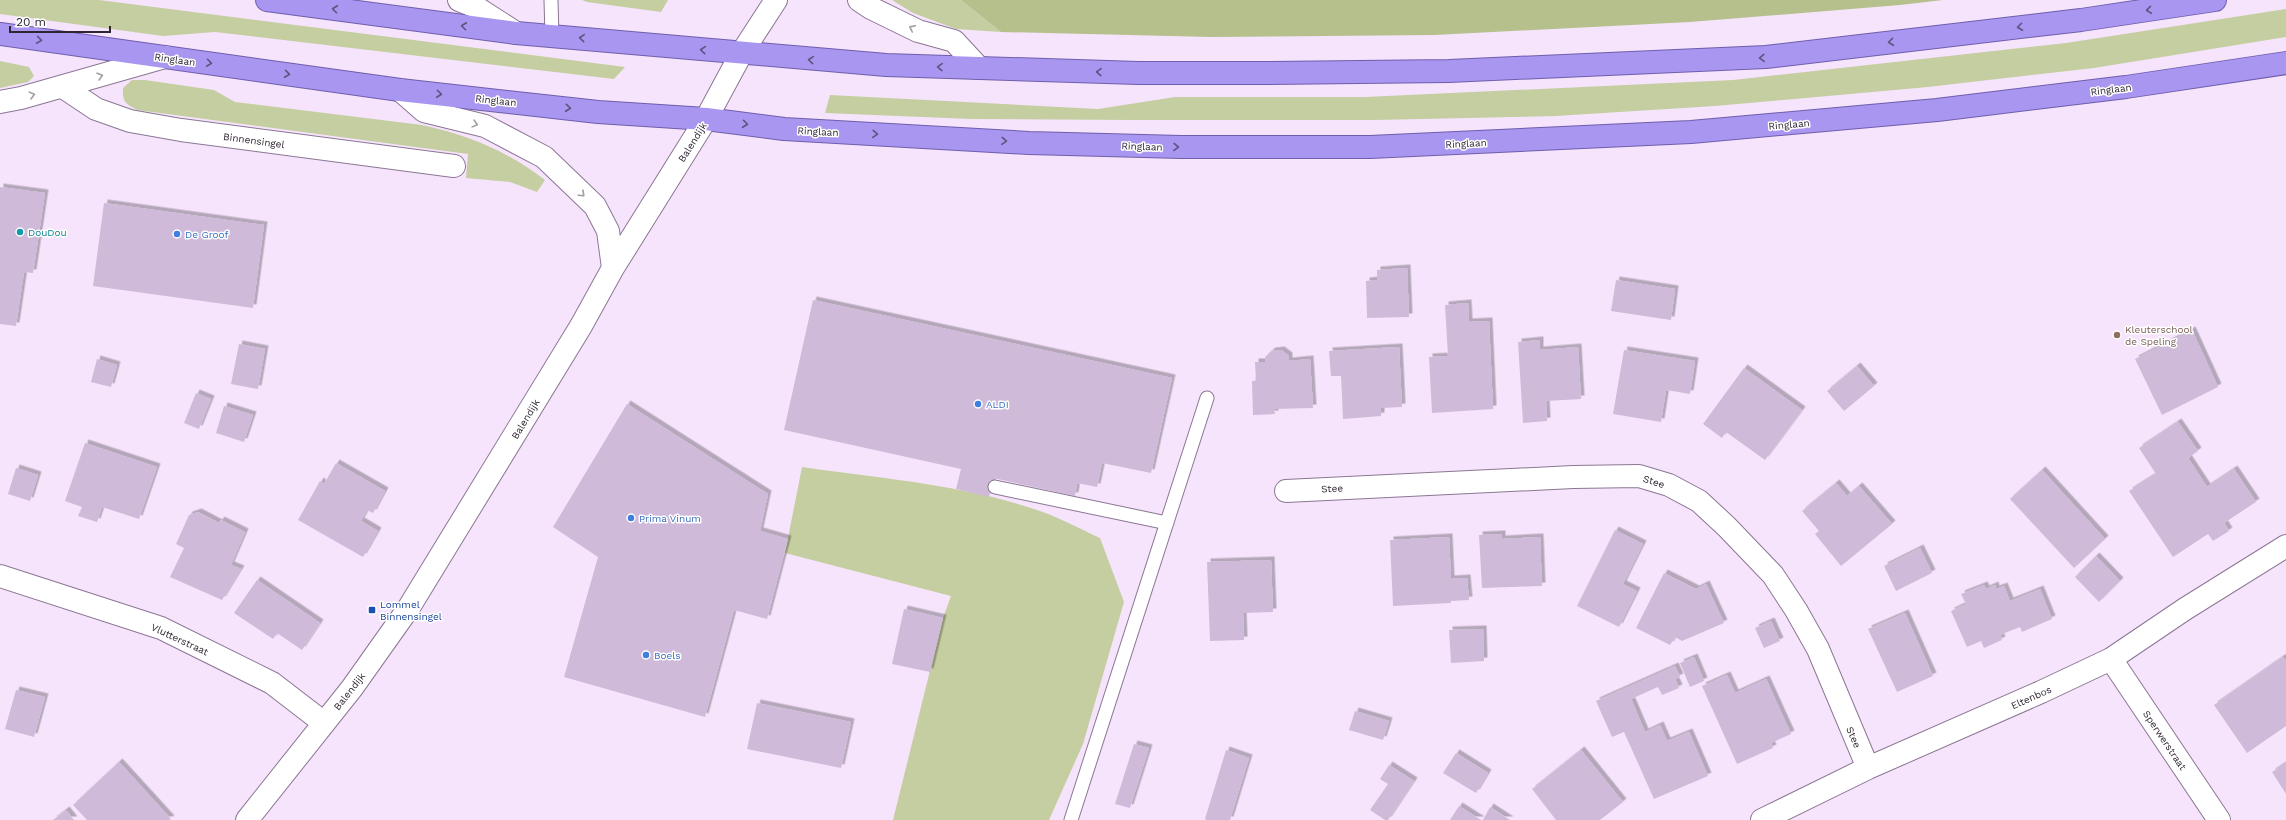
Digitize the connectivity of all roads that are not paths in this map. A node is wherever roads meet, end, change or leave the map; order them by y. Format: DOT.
graph roads {
  1 [pos="267,0"];
  2 [pos="459,0"];
  3 [pos="551,0"];
  4 [pos="776,0"];
  5 [pos="859,0"];
  6 [pos="2215,0"];
  7 [pos="516,33"];
  8 [pos="0,34"];
  9 [pos="552,36"];
  10 [pos="741,54"];
  11 [pos="165,58"];
  12 [pos="2286,63"];
  13 [pos="979,68"];
  14 [pos="63,87"];
  15 [pos="400,90"];
  16 [pos="0,102"];
  17 [pos="706,119"];
  18 [pos="454,166"];
  19 [pos="613,268"];
  20 [pos="1207,398"];
  21 [pos="996,487"];
  22 [pos="1286,491"];
  23 [pos="1167,523"];
  24 [pos="2286,546"];
  25 [pos="0,576"];
  26 [pos="2111,659"];
  27 [pos="324,723"];
  28 [pos="1868,768"];
  29 [pos="248,820"];
  30 [pos="1071,820"];
  31 [pos="1762,820"];
  32 [pos="2219,820"];
  7 -- 1 [label="highway, one-way"];
  2 -- 7 [label="street"];
  3 -- 9 [label="lane"];
  4 -- 10 [label="street, Balendijk"];
  13 -- 5 [label="street, one-way"];
  6 -- 13 [label="highway, one-way"];
  7 -- 9 [label="highway"];
  8 -- 11 [label="highway, Ringlaan, one-way"];
  10 -- 9 [label="highway, one-way"];
  13 -- 10 [label="highway, one-way"];
  10 -- 17 [label="street, Balendijk"];
  14 -- 11 [label="street, one-way"];
  11 -- 15 [label="highway, Ringlaan, one-way"];
  17 -- 12 [label="highway, Ringlaan, one-way"];
  16 -- 14 [label="street, one-way"];
  14 -- 18 [label="street, Binnensingel"];
  15 -- 17 [label="highway, Ringlaan, one-way"];
  15 -- 19 [label="street, one-way"];
  17 -- 19 [label="street, Balendijk"];
  19 -- 27 [label="street, Balendijk"];
  20 -- 23 [label="lane"];
  21 -- 23 [label="lane"];
  22 -- 28 [label="street, Stee"];
  23 -- 30 [label="lane"];
  24 -- 26 [label="street, Eltenbos"];
  25 -- 27 [label="street, Vlutterstraat"];
  26 -- 28 [label="street, Eltenbos"];
  26 -- 32 [label="street, Sperwerstraat"];
  27 -- 29 [label="street, Balendijk"];
  28 -- 31 [label="street, Eltenbos"];
}
